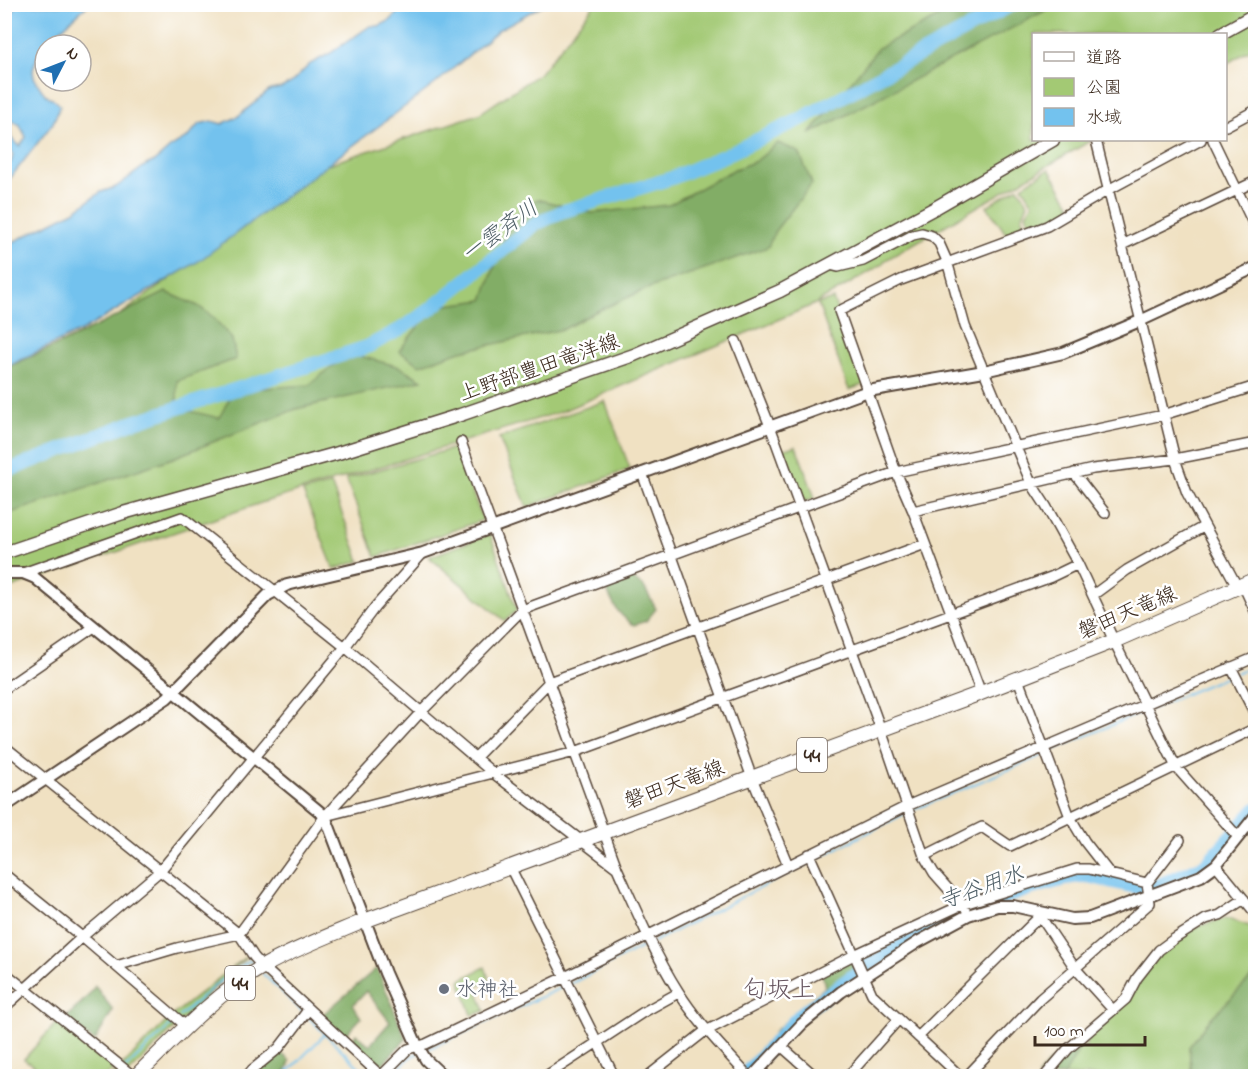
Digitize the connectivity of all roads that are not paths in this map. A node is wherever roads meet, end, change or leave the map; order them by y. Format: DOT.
graph roads {
  1 [pos="1256,14"];
  2 [pos="1222,33"];
  3 [pos="1256,110"];
  4 [pos="1227,125"];
  5 [pos="1051,141"];
  6 [pos="1096,141"];
  7 [pos="1199,141"];
  8 [pos="1213,141"];
  9 [pos="1256,181"];
  10 [pos="1108,189"];
  11 [pos="1237,189"];
  12 [pos="1256,229"];
  13 [pos="1122,245"];
  14 [pos="947,261"];
  15 [pos="830,265"];
  16 [pos="1256,267"];
  17 [pos="1140,321"];
  18 [pos="736,341"];
  19 [pos="984,371"];
  20 [pos="1256,386"];
  21 [pos="868,391"];
  22 [pos="1162,415"];
  23 [pos="770,426"];
  24 [pos="461,442"];
  25 [pos="1256,442"];
  26 [pos="1016,445"];
  27 [pos="1174,459"];
  28 [pos="896,472"];
  29 [pos="642,473"];
  30 [pos="1074,473"];
  31 [pos="1031,483"];
  32 [pos="800,509"];
  33 [pos="913,511"];
  34 [pos="1105,513"];
  35 [pos="1203,527"];
  36 [pos="493,528"];
  37 [pos="925,544"];
  38 [pos="4,552"];
  39 [pos="423,553"];
  40 [pos="672,554"];
  41 [pos="1078,564"];
  42 [pos="4,573"];
  43 [pos="23,573"];
  44 [pos="825,581"];
  45 [pos="1245,584"];
  46 [pos="275,590"];
  47 [pos="1093,595"];
  48 [pos="522,610"];
  49 [pos="951,613"];
  50 [pos="1256,613"];
  51 [pos="94,627"];
  52 [pos="699,627"];
  53 [pos="1114,641"];
  54 [pos="345,647"];
  55 [pos="851,650"];
  56 [pos="1256,657"];
  57 [pos="1231,667"];
  58 [pos="1018,678"];
  59 [pos="549,682"];
  60 [pos="4,689"];
  61 [pos="174,692"];
  62 [pos="981,693"];
  63 [pos="723,696"];
  64 [pos="1145,704"];
  65 [pos="421,712"];
  66 [pos="1256,716"];
  67 [pos="1256,728"];
  68 [pos="881,730"];
  69 [pos="4,746"];
  70 [pos="1044,747"];
  71 [pos="575,752"];
  72 [pos="255,758"];
  73 [pos="475,758"];
  74 [pos="1176,767"];
  75 [pos="494,773"];
  76 [pos="752,778"];
  77 [pos="47,779"];
  78 [pos="907,806"];
  79 [pos="4,807"];
  80 [pos="325,816"];
  81 [pos="1070,817"];
  82 [pos="1254,819"];
  83 [pos="604,832"];
  84 [pos="1238,837"];
  85 [pos="1180,840"];
  86 [pos="583,841"];
  87 [pos="809,854"];
  88 [pos="924,856"];
  89 [pos="788,865"];
  90 [pos="1216,865"];
  91 [pos="510,867"];
  92 [pos="617,868"];
  93 [pos="160,871"];
  94 [pos="4,874"];
  95 [pos="1110,874"];
  96 [pos="1147,884"];
  97 [pos="1149,896"];
  98 [pos="1244,899"];
  99 [pos="964,904"];
  100 [pos="1256,914"];
  101 [pos="968,915"];
  102 [pos="1042,915"];
  103 [pos="364,921"];
  104 [pos="239,934"];
  105 [pos="647,936"];
  106 [pos="82,937"];
  107 [pos="854,955"];
  108 [pos="116,966"];
  109 [pos="263,967"];
  110 [pos="1076,968"];
  111 [pos="4,972"];
  112 [pos="863,976"];
  113 [pos="565,977"];
  114 [pos="26,989"];
  115 [pos="678,993"];
  116 [pos="4,1008"];
  117 [pos="308,1010"];
  118 [pos="1113,1011"];
  119 [pos="898,1019"];
  120 [pos="186,1026"];
  121 [pos="707,1030"];
  122 [pos="918,1037"];
  123 [pos="597,1042"];
  124 [pos="417,1045"];
  125 [pos="781,1046"];
  126 [pos="135,1077"];
  127 [pos="247,1077"];
  128 [pos="442,1077"];
  129 [pos="546,1077"];
  130 [pos="614,1077"];
  131 [pos="648,1077"];
  132 [pos="748,1077"];
  133 [pos="753,1077"];
  134 [pos="815,1077"];
  135 [pos="848,1077"];
  136 [pos="960,1077"];
  137 [pos="967,1077"];
  138 [pos="1045,1077"];
  1 -- 2 [label="main road"];
  3 -- 4 [label="street"];
  5 -- 15 [label="main road, 上野部豊田竜洋線"];
  6 -- 10 [label="street"];
  7 -- 10 [label="street"];
  8 -- 11 [label="street"];
  9 -- 11 [label="street"];
  10 -- 13 [label="street"];
  10 -- 14 [label="street"];
  11 -- 12 [label="street"];
  11 -- 13 [label="street"];
  13 -- 17 [label="street"];
  14 -- 15 [label="street"];
  14 -- 19 [label="street"];
  14 -- 21 [label="street"];
  15 -- 38 [label="main road, 上野部豊田竜洋線"];
  16 -- 17 [label="street"];
  17 -- 19 [label="street"];
  17 -- 22 [label="street"];
  18 -- 23 [label="street"];
  19 -- 21 [label="street"];
  19 -- 26 [label="street"];
  20 -- 22 [label="street"];
  21 -- 23 [label="street"];
  21 -- 28 [label="street"];
  22 -- 26 [label="street"];
  22 -- 27 [label="street"];
  23 -- 29 [label="street"];
  23 -- 32 [label="street"];
  24 -- 36 [label="street"];
  25 -- 27 [label="street"];
  26 -- 28 [label="street"];
  26 -- 31 [label="street"];
  27 -- 30 [label="street"];
  27 -- 35 [label="street"];
  28 -- 32 [label="street"];
  28 -- 33 [label="street"];
  29 -- 36 [label="street"];
  29 -- 40 [label="street"];
  30 -- 31 [label="street"];
  30 -- 34 [label="street"];
  31 -- 33 [label="street"];
  31 -- 41 [label="street"];
  32 -- 40 [label="street"];
  32 -- 44 [label="street"];
  33 -- 37 [label="street"];
  35 -- 45 [label="street"];
  35 -- 47 [label="street"];
  36 -- 39 [label="street"];
  36 -- 48 [label="street"];
  37 -- 44 [label="street"];
  37 -- 49 [label="street"];
  39 -- 46 [label="street"];
  39 -- 54 [label="street"];
  40 -- 48 [label="street"];
  40 -- 52 [label="street"];
  41 -- 47 [label="street"];
  41 -- 49 [label="street"];
  42 -- 43 [label="street"];
  43 -- 46 [label="street"];
  43 -- 51 [label="street"];
  44 -- 52 [label="street"];
  44 -- 55 [label="street"];
  45 -- 50 [label="street"];
  45 -- 53 [label="main road, 磐田天竜線 / 44"];
  46 -- 54 [label="street"];
  46 -- 61 [label="street"];
  47 -- 53 [label="street"];
  48 -- 59 [label="street"];
  48 -- 65 [label="street"];
  49 -- 55 [label="street"];
  49 -- 62 [label="street"];
  51 -- 60 [label="street"];
  51 -- 61 [label="street"];
  52 -- 59 [label="street"];
  52 -- 63 [label="street"];
  53 -- 58 [label="main road, 磐田天竜線 / 44"];
  53 -- 64 [label="street"];
  54 -- 65 [label="street"];
  54 -- 72 [label="street"];
  55 -- 63 [label="street"];
  55 -- 68 [label="street"];
  56 -- 57 [label="street"];
  57 -- 64 [label="street"];
  57 -- 66 [label="street"];
  58 -- 62 [label="main road, 磐田天竜線 / 44"];
  58 -- 70 [label="street"];
  59 -- 71 [label="street"];
  59 -- 73 [label="street"];
  61 -- 72 [label="street"];
  61 -- 77 [label="street"];
  62 -- 68 [label="main road, 磐田天竜線 / 44"];
  63 -- 71 [label="street"];
  63 -- 76 [label="street"];
  64 -- 70 [label="street"];
  64 -- 74 [label="street"];
  65 -- 73 [label="street"];
  65 -- 80 [label="street"];
  67 -- 74 [label="street"];
  68 -- 76 [label="main road, 磐田天竜線 / 44"];
  68 -- 78 [label="street"];
  69 -- 77 [label="street"];
  70 -- 78 [label="street"];
  70 -- 81 [label="street"];
  71 -- 75 [label="street"];
  71 -- 83 [label="street"];
  72 -- 80 [label="street"];
  72 -- 93 [label="street"];
  73 -- 75 [label="street"];
  74 -- 81 [label="street"];
  74 -- 84 [label="street"];
  75 -- 80 [label="street"];
  75 -- 86 [label="street"];
  76 -- 83 [label="main road, 磐田天竜線 / 44"];
  76 -- 89 [label="street"];
  77 -- 79 [label="street"];
  77 -- 93 [label="street"];
  78 -- 87 [label="street"];
  78 -- 88 [label="street"];
  80 -- 103 [label="street"];
  80 -- 104 [label="street"];
  81 -- 88 [label="street"];
  81 -- 95 [label="street"];
  82 -- 84 [label="street"];
  83 -- 86 [label="main road, 磐田天竜線 / 44"];
  83 -- 92 [label="street"];
  84 -- 90 [label="street"];
  85 -- 96 [label="street"];
  86 -- 91 [label="main road, 磐田天竜線 / 44"];
  86 -- 92 [label="street"];
  87 -- 89 [label="street"];
  87 -- 107 [label="street"];
  88 -- 99 [label="street"];
  89 -- 105 [label="street"];
  90 -- 97 [label="street"];
  90 -- 98 [label="street"];
  91 -- 103 [label="main road, 磐田天竜線 / 44"];
  91 -- 113 [label="street"];
  92 -- 105 [label="street"];
  93 -- 104 [label="street"];
  93 -- 106 [label="street"];
  94 -- 106 [label="street"];
  95 -- 96 [label="street"];
  95 -- 99 [label="street"];
  96 -- 97 [label="street"];
  97 -- 102 [label="street"];
  97 -- 110 [label="street"];
  98 -- 100 [label="street"];
  98 -- 118 [label="street"];
  99 -- 101 [label="street"];
  99 -- 107 [label="street"];
  101 -- 102 [label="street"];
  101 -- 112 [label="street"];
  102 -- 110 [label="street"];
  102 -- 122 [label="street"];
  103 -- 109 [label="main road, 磐田天竜線 / 44"];
  103 -- 124 [label="street"];
  104 -- 108 [label="street"];
  104 -- 109 [label="street"];
  105 -- 113 [label="street"];
  105 -- 115 [label="street"];
  106 -- 108 [label="street"];
  106 -- 114 [label="street"];
  107 -- 112 [label="street"];
  107 -- 121 [label="street"];
  108 -- 120 [label="street"];
  109 -- 117 [label="street"];
  109 -- 120 [label="main road, 磐田天竜線 / 44"];
  110 -- 118 [label="street"];
  110 -- 137 [label="street"];
  111 -- 114 [label="street"];
  112 -- 119 [label="street"];
  112 -- 125 [label="street"];
  113 -- 123 [label="street"];
  113 -- 124 [label="street"];
  114 -- 116 [label="street"];
  114 -- 126 [label="street"];
  115 -- 121 [label="street"];
  115 -- 123 [label="street"];
  117 -- 124 [label="street"];
  117 -- 127 [label="street"];
  118 -- 138 [label="street"];
  119 -- 122 [label="street"];
  119 -- 135 [label="street"];
  120 -- 126 [label="main road, 磐田天竜線 / 44"];
  121 -- 131 [label="street"];
  121 -- 132 [label="street"];
  122 -- 136 [label="street"];
  123 -- 129 [label="street"];
  123 -- 130 [label="street"];
  124 -- 128 [label="street"];
  125 -- 133 [label="street"];
  125 -- 134 [label="street"];
}
